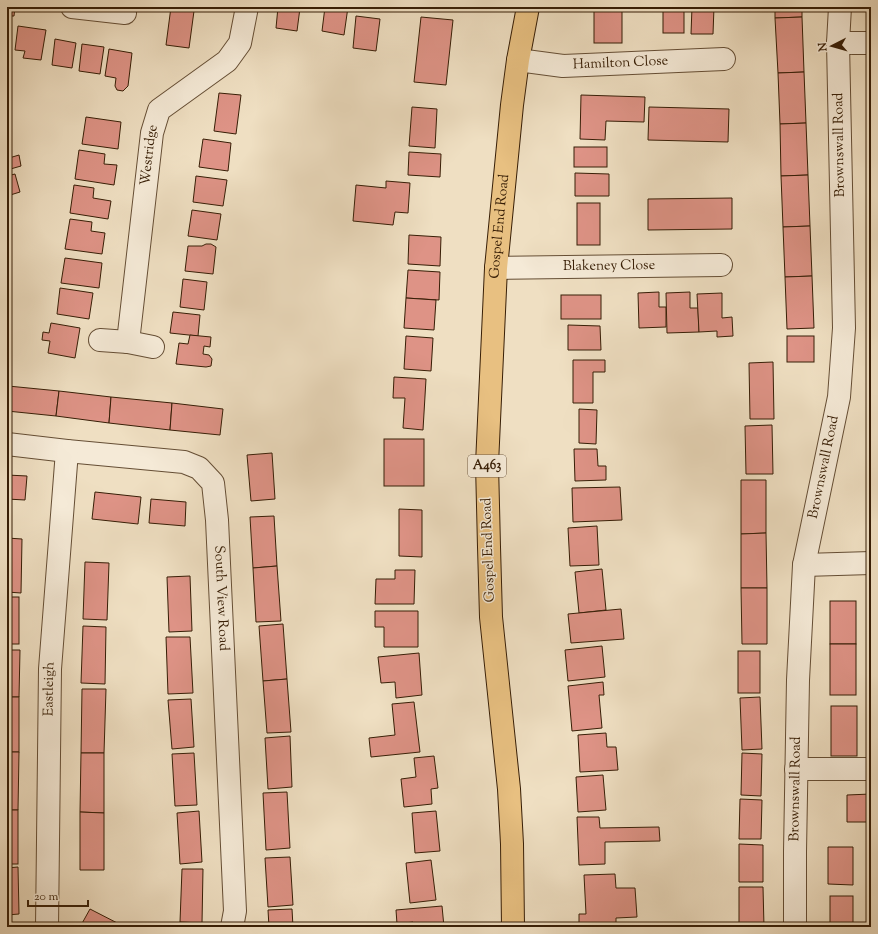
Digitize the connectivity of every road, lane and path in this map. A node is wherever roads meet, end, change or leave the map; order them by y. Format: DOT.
graph roads {
  1 [pos="72,7"];
  2 [pos="246,7"];
  3 [pos="528,7"];
  4 [pos="840,7"];
  5 [pos="125,13"];
  6 [pos="838,43"];
  7 [pos="871,43"];
  8 [pos="724,59"];
  9 [pos="518,60"];
  10 [pos="721,264"];
  11 [pos="496,268"];
  12 [pos="100,340"];
  13 [pos="128,342"];
  14 [pos="153,347"];
  15 [pos="7,444"];
  16 [pos="67,451"];
  17 [pos="871,563"];
  18 [pos="804,565"];
  19 [pos="796,769"];
  20 [pos="871,769"];
  21 [pos="47,927"];
  22 [pos="232,927"];
  23 [pos="513,927"];
  24 [pos="795,927"];
  1 -- 5 [label="street"];
  2 -- 13 [label="street, Westridge"];
  3 -- 9 [label="main road, Gospel End Road / A463"];
  4 -- 6 [label="street, Brownswall Road"];
  6 -- 7 [label="street"];
  6 -- 18 [label="street, Brownswall Road"];
  8 -- 9 [label="street, Hamilton Close"];
  9 -- 11 [label="main road, Gospel End Road / A463"];
  10 -- 11 [label="street, Blakeney Close"];
  11 -- 23 [label="main road, Gospel End Road / A463"];
  12 -- 13 [label="street"];
  13 -- 14 [label="street"];
  15 -- 16 [label="street, South View Road"];
  16 -- 21 [label="street, Eastleigh"];
  16 -- 22 [label="street, South View Road"];
  17 -- 18 [label="street"];
  18 -- 19 [label="street, Brownswall Road"];
  19 -- 20 [label="street"];
  19 -- 24 [label="street, Brownswall Road"];
}
